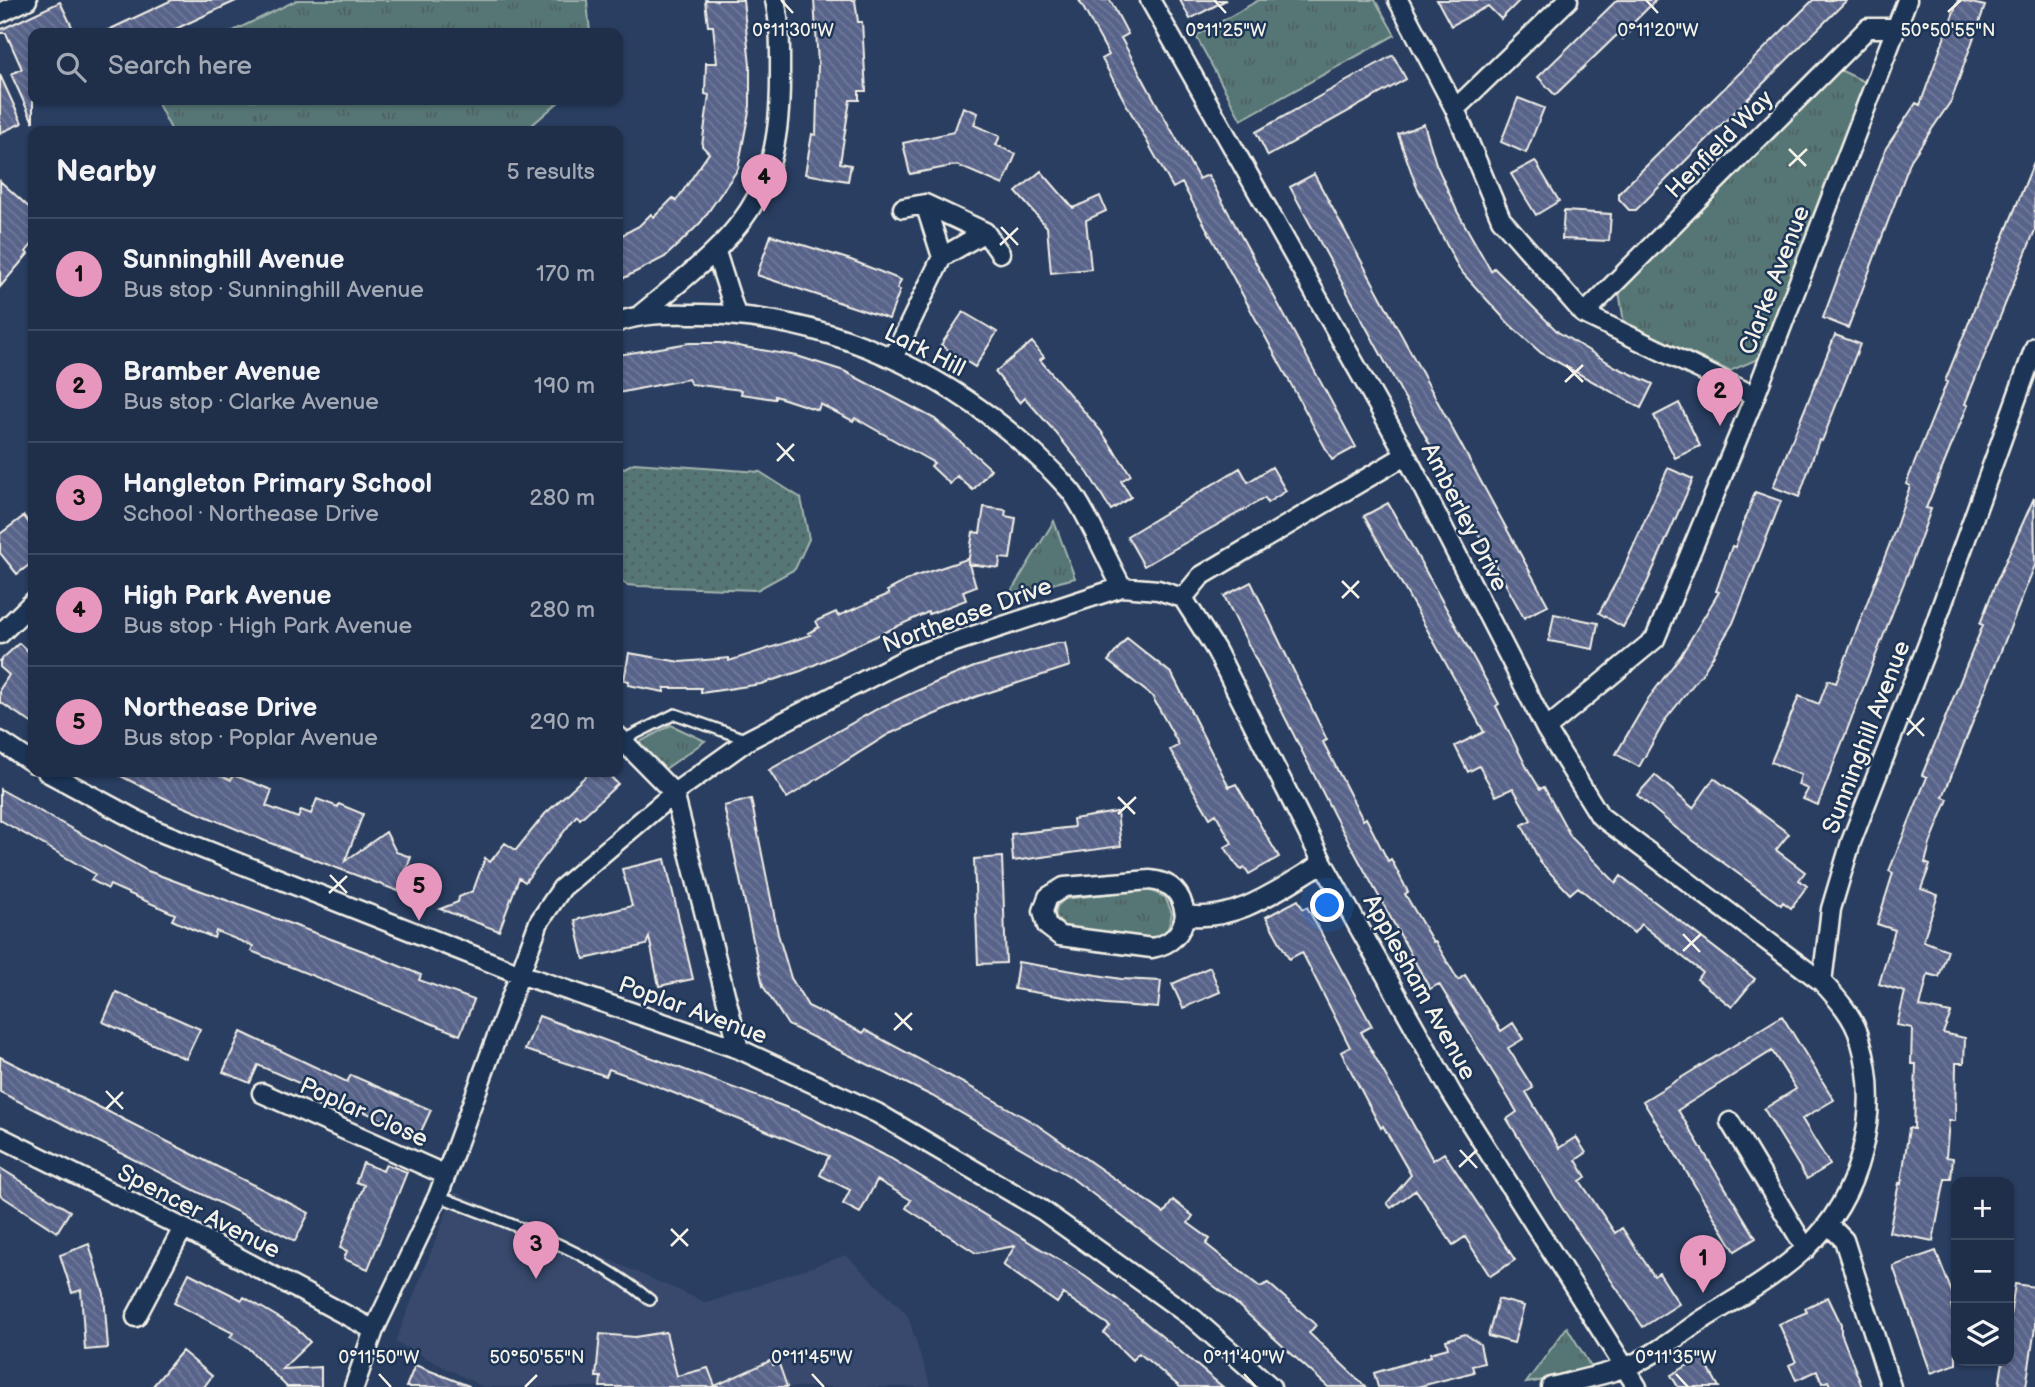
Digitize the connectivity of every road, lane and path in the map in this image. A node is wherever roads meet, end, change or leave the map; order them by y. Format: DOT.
graph roads {
  1 [pos="27,0"];
  2 [pos="775,0"];
  3 [pos="1150,0"];
  4 [pos="1398,0"];
  5 [pos="1569,0"];
  6 [pos="1906,0"];
  7 [pos="0,13"];
  8 [pos="1896,28"];
  9 [pos="1455,109"];
  10 [pos="925,204"];
  11 [pos="903,208"];
  12 [pos="985,232"];
  13 [pos="716,252"];
  14 [pos="1000,253"];
  15 [pos="942,257"];
  16 [pos="641,314"];
  17 [pos="1584,314"];
  18 [pos="736,315"];
  19 [pos="623,320"];
  20 [pos="2035,347"];
  21 [pos="894,356"];
  22 [pos="1755,396"];
  23 [pos="1406,455"];
  24 [pos="1122,587"];
  25 [pos="1183,598"];
  26 [pos="28,607"];
  27 [pos="0,634"];
  28 [pos="1546,729"];
  29 [pos="623,737"];
  30 [pos="748,740"];
  31 [pos="0,741"];
  32 [pos="623,741"];
  33 [pos="28,760"];
  34 [pos="56,777"];
  35 [pos="674,793"];
  36 [pos="1323,863"];
  37 [pos="1185,915"];
  38 [pos="520,974"];
  39 [pos="1822,982"];
  40 [pos="738,1049"];
  41 [pos="262,1093"];
  42 [pos="1730,1122"];
  43 [pos="0,1137"];
  44 [pos="446,1175"];
  45 [pos="438,1196"];
  46 [pos="1828,1224"];
  47 [pos="183,1228"];
  48 [pos="1806,1249"];
  49 [pos="650,1300"];
  50 [pos="136,1317"];
  51 [pos="374,1330"];
  52 [pos="1626,1368"];
  53 [pos="354,1387"];
  54 [pos="1271,1387"];
  55 [pos="1551,1387"];
  56 [pos="1637,1387"];
  57 [pos="1891,1387"];
  1 -- 7 [label="street"];
  2 -- 13 [label="street"];
  3 -- 23 [label="street, Amberley Drive"];
  4 -- 9 [label="street"];
  5 -- 9 [label="street"];
  6 -- 8 [label="street, Clarke Avenue"];
  8 -- 17 [label="street, Henfield Way"];
  8 -- 22 [label="street, Clarke Avenue"];
  9 -- 17 [label="street"];
  10 -- 11 [label="street"];
  10 -- 12 [label="street"];
  10 -- 15 [label="street"];
  12 -- 14 [label="street"];
  12 -- 15 [label="street"];
  13 -- 16 [label="street"];
  13 -- 18 [label="street"];
  15 -- 21 [label="street"];
  16 -- 18 [label="street, Lark Hill"];
  16 -- 19 [label="street, Lark Hill"];
  17 -- 22 [label="street"];
  18 -- 21 [label="street, Lark Hill"];
  20 -- 39 [label="street, Sunninghill Avenue"];
  21 -- 24 [label="street, Lark Hill"];
  22 -- 28 [label="street, Clarke Avenue"];
  23 -- 25 [label="street"];
  23 -- 28 [label="street, Amberley Drive"];
  24 -- 25 [label="street, Northease Drive"];
  24 -- 30 [label="street, Northease Drive"];
  25 -- 36 [label="street, Applesham Avenue"];
  26 -- 27 [label="street"];
  28 -- 39 [label="street, Amberley Drive"];
  29 -- 30 [label="lane"];
  30 -- 35 [label="street, Northease Drive"];
  31 -- 33 [label="street"];
  32 -- 35 [label="street"];
  34 -- 38 [label="street, Poplar Avenue"];
  35 -- 38 [label="street, Northease Drive"];
  35 -- 40 [label="street"];
  36 -- 37 [label="street"];
  36 -- 52 [label="street, Applesham Avenue"];
  37 -- 37 [label="street"];
  38 -- 40 [label="street, Poplar Avenue"];
  38 -- 44 [label="street, Northease Drive"];
  39 -- 46 [label="street"];
  40 -- 54 [label="street, Poplar Avenue"];
  41 -- 44 [label="street, Poplar Close"];
  42 -- 48 [label="street"];
  43 -- 47 [label="street, Spencer Avenue"];
  44 -- 45 [label="street, Northease Drive"];
  45 -- 49 [label="lane"];
  45 -- 51 [label="street, Northease Drive"];
  46 -- 48 [label="street"];
  46 -- 57 [label="street"];
  47 -- 50 [label="street"];
  47 -- 51 [label="street, Spencer Avenue"];
  48 -- 52 [label="street"];
  51 -- 53 [label="street, Northease Drive"];
  52 -- 55 [label="street"];
  52 -- 56 [label="street, Applesham Avenue"];
}
